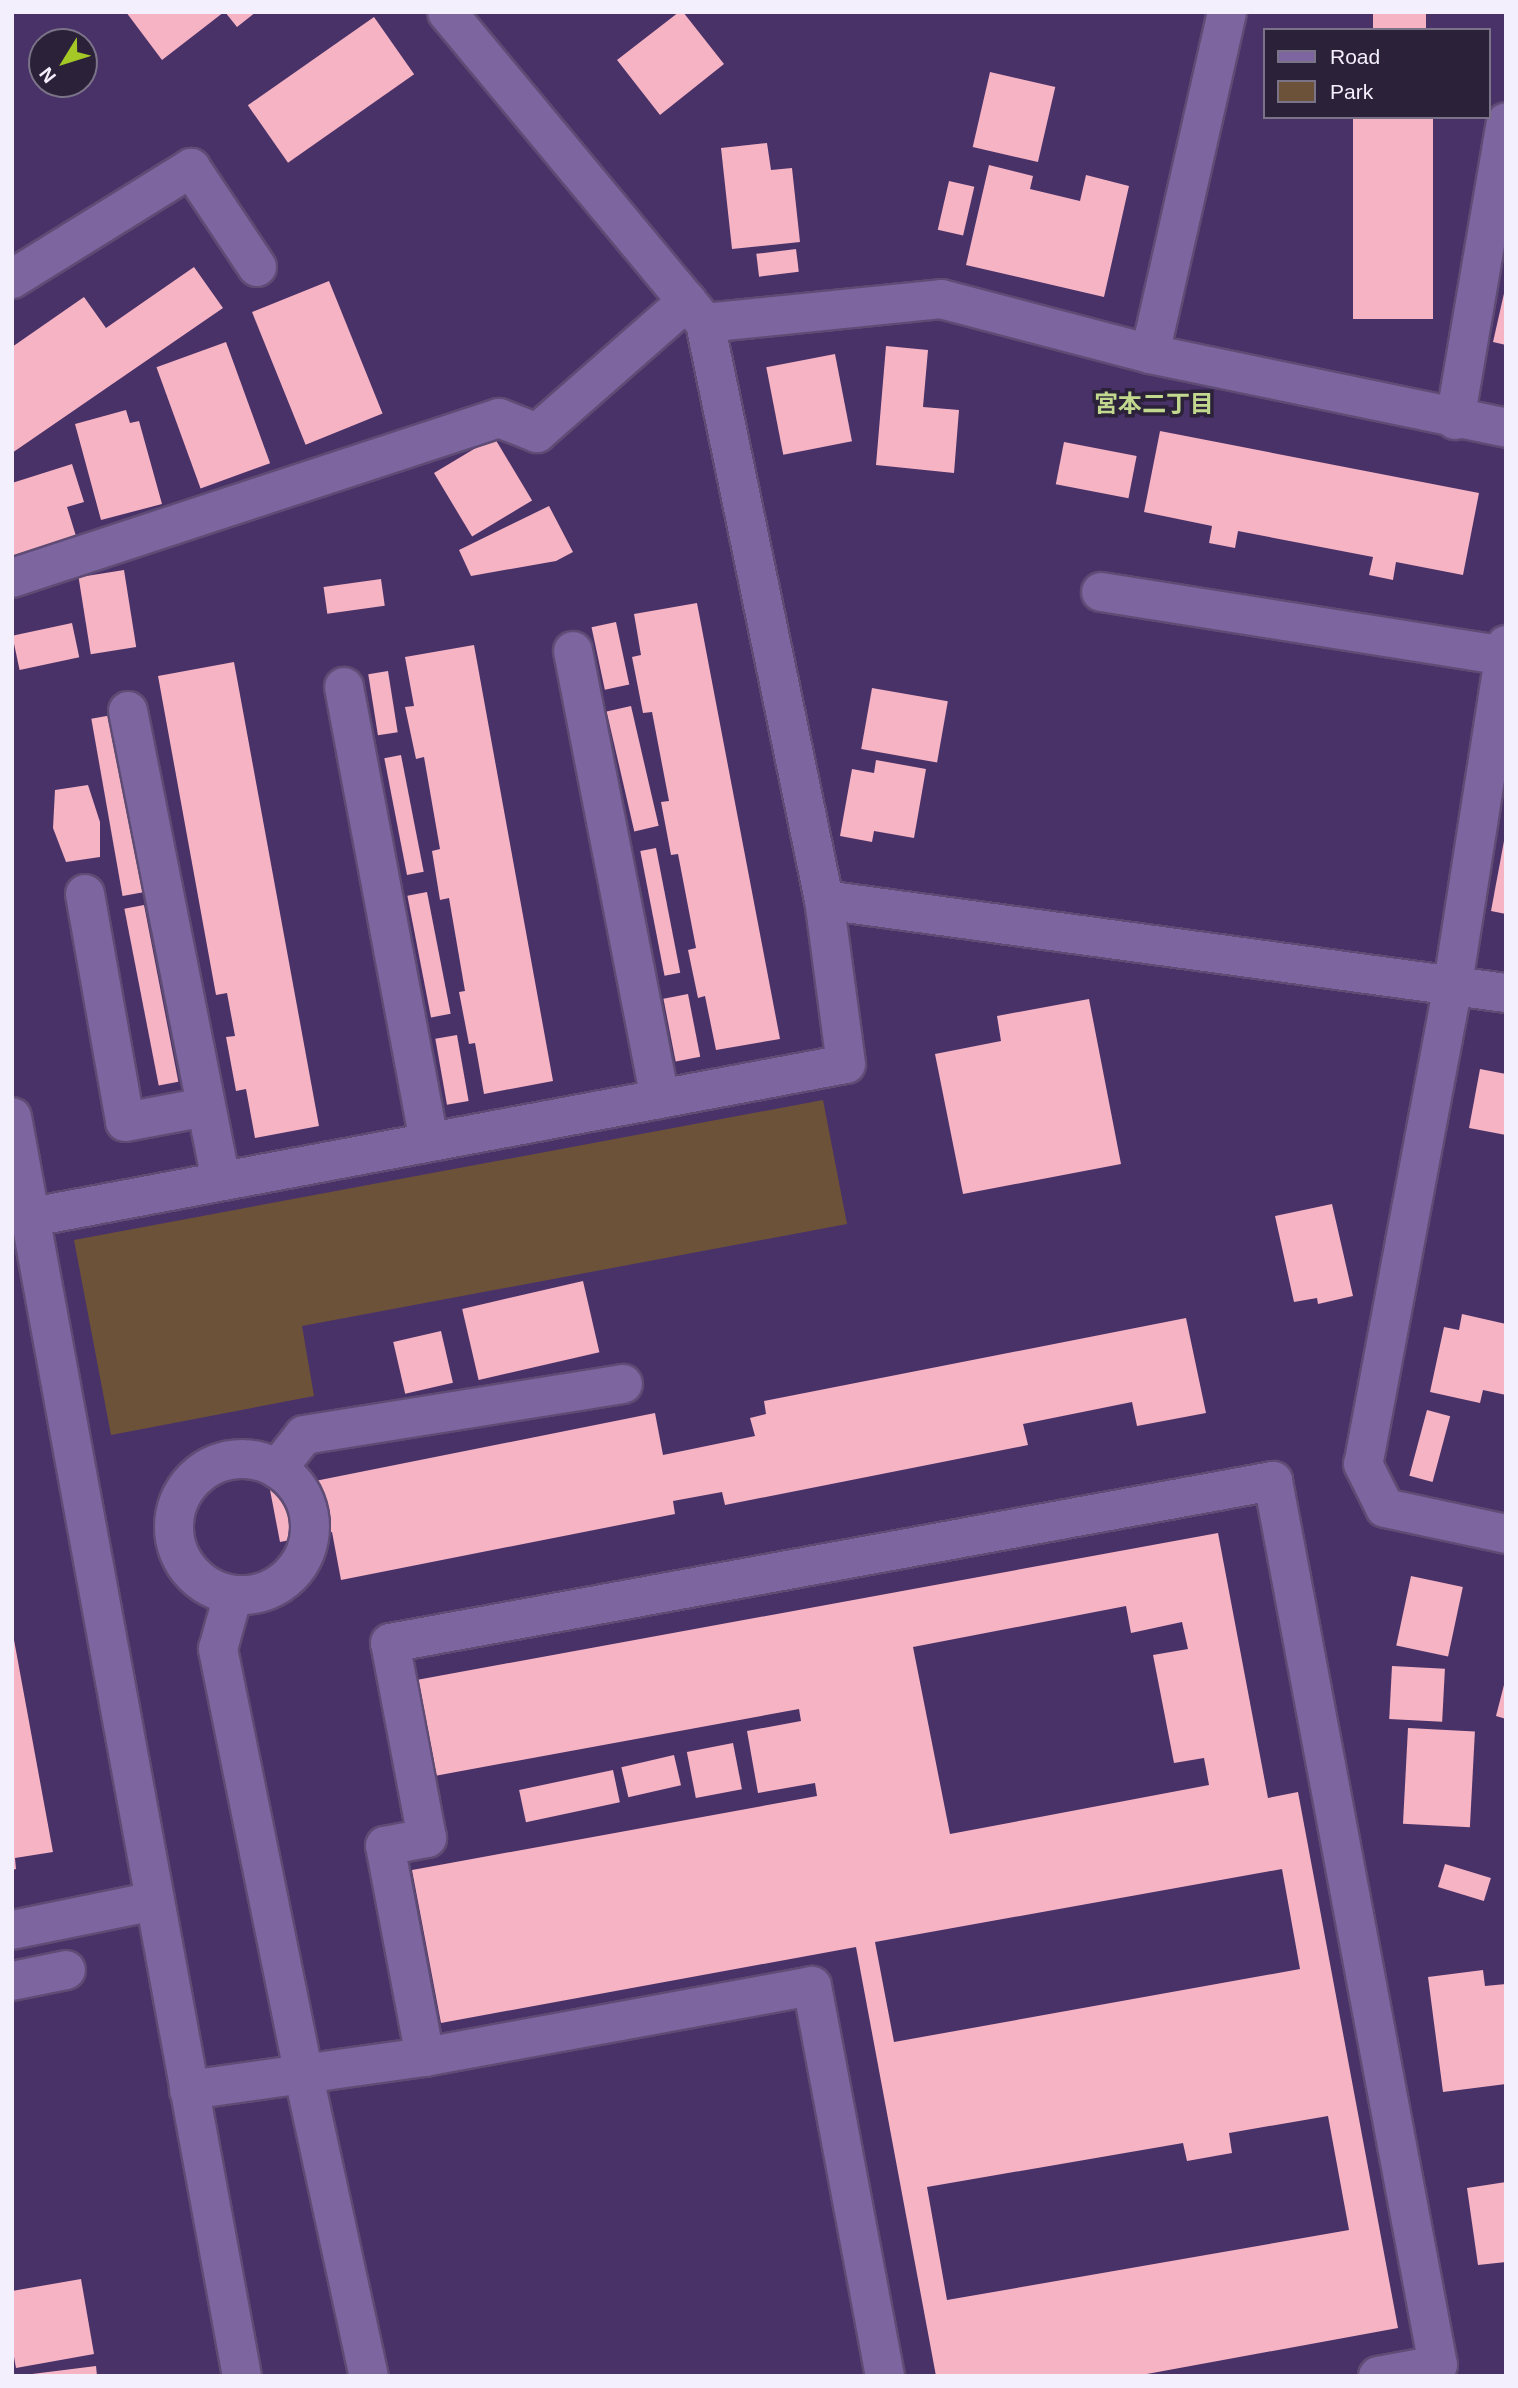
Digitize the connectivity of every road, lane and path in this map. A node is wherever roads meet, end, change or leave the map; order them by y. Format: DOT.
graph roads {
  1 [pos="447,12"];
  2 [pos="1227,12"];
  3 [pos="1506,122"];
  4 [pos="257,267"];
  5 [pos="12,279"];
  6 [pos="696,312"];
  7 [pos="1150,354"];
  8 [pos="1455,420"];
  9 [pos="1506,428"];
  10 [pos="12,578"];
  11 [pos="1101,592"];
  12 [pos="573,651"];
  13 [pos="1505,651"];
  14 [pos="344,687"];
  15 [pos="128,711"];
  16 [pos="1496,773"];
  17 [pos="85,894"];
  18 [pos="824,900"];
  19 [pos="1453,985"];
  20 [pos="1506,993"];
  21 [pos="660,1099"];
  22 [pos="206,1107"];
  23 [pos="12,1117"];
  24 [pos="429,1142"];
  25 [pos="221,1181"];
  26 [pos="32,1217"];
  27 [pos="25,1259"];
  28 [pos="623,1384"];
  29 [pos="277,1469"];
  30 [pos="1506,1534"];
  31 [pos="233,1595"];
  32 [pos="155,1901"];
  33 [pos="12,1930"];
  34 [pos="66,1970"];
  35 [pos="12,1981"];
  36 [pos="425,2057"];
  37 [pos="303,2072"];
  38 [pos="189,2090"];
  39 [pos="242,2376"];
  40 [pos="369,2376"];
  41 [pos="885,2376"];
  42 [pos="1378,2376"];
  1 -- 6 [label="street"];
  2 -- 7 [label="street"];
  3 -- 8 [label="street"];
  4 -- 5 [label="street"];
  6 -- 7 [label="street"];
  6 -- 10 [label="street"];
  6 -- 18 [label="street"];
  7 -- 8 [label="street"];
  8 -- 9 [label="street"];
  11 -- 13 [label="street"];
  12 -- 21 [label="street"];
  13 -- 16 [label="street"];
  14 -- 24 [label="street"];
  15 -- 22 [label="street"];
  16 -- 19 [label="street"];
  17 -- 22 [label="street"];
  18 -- 19 [label="street"];
  18 -- 21 [label="street"];
  19 -- 20 [label="street"];
  19 -- 30 [label="street"];
  21 -- 24 [label="street"];
  22 -- 25 [label="street"];
  23 -- 26 [label="street"];
  24 -- 25 [label="street"];
  25 -- 26 [label="street"];
  26 -- 27 [label="street"];
  27 -- 32 [label="street"];
  28 -- 29 [label="street"];
  29 -- 31 [label="street"];
  29 -- 31 [label="street"];
  31 -- 37 [label="street"];
  32 -- 33 [label="street"];
  32 -- 38 [label="street"];
  34 -- 35 [label="street"];
  36 -- 37 [label="street"];
  36 -- 41 [label="street"];
  36 -- 42 [label="street"];
  37 -- 38 [label="street"];
  37 -- 40 [label="street"];
  38 -- 39 [label="street"];
}
